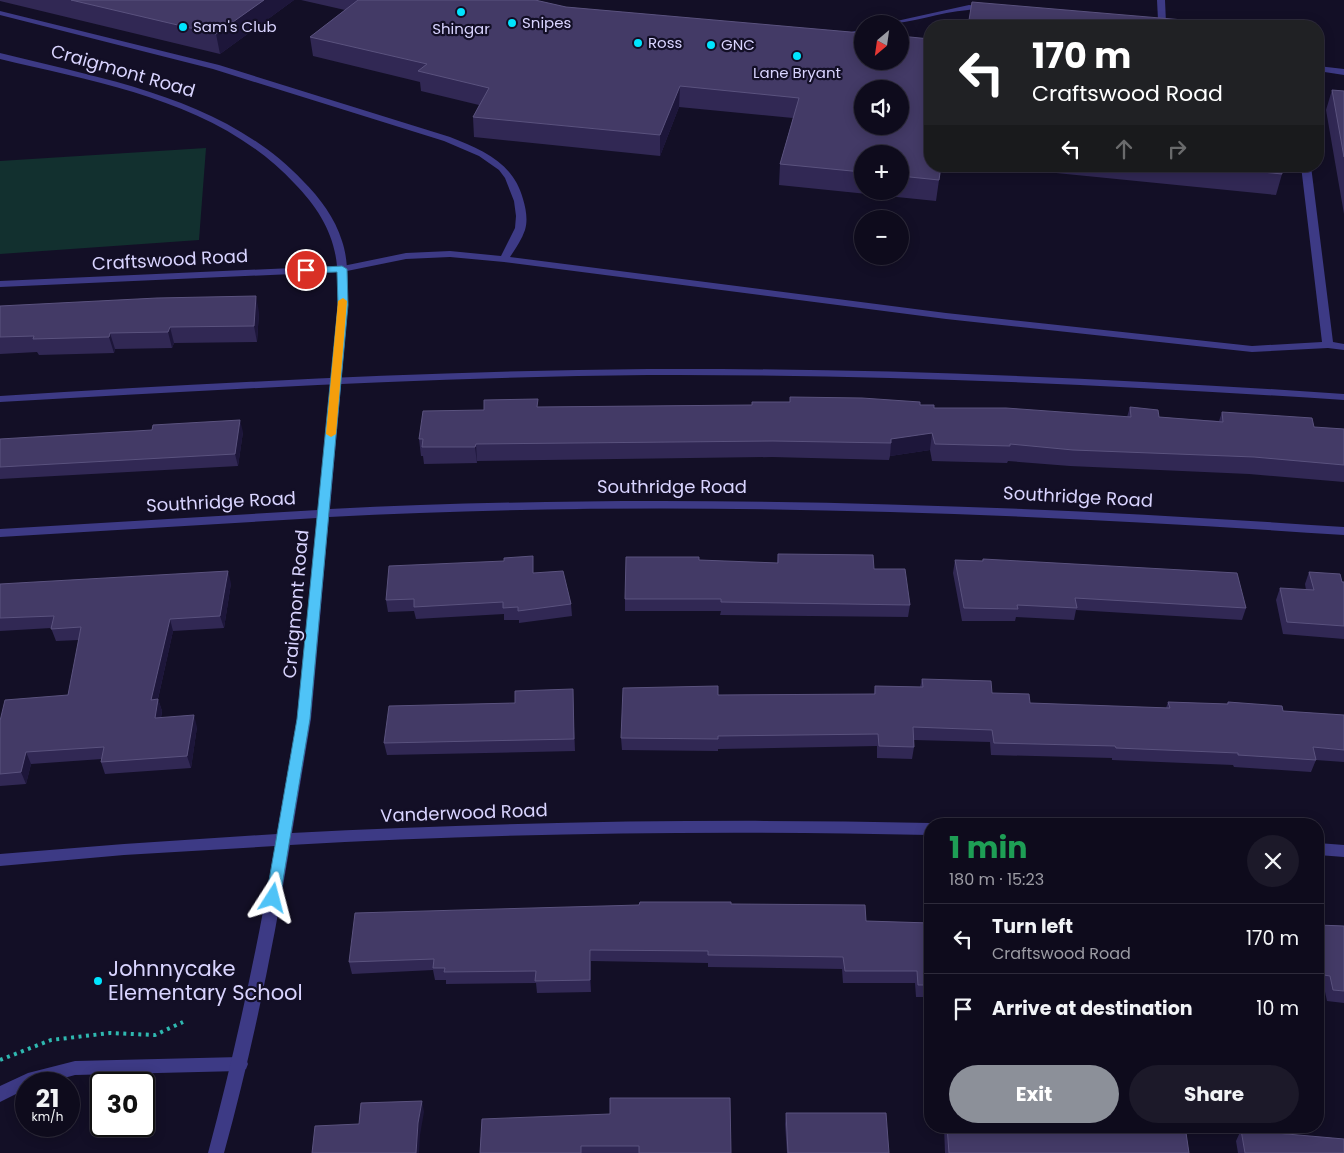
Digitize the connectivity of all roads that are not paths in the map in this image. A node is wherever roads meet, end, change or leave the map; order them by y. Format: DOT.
graph roads {
  1 [pos="1161,0"];
  2 [pos="998,10"];
  3 [pos="0,12"];
  4 [pos="909,19"];
  5 [pos="1162,20"];
  6 [pos="854,33"];
  7 [pos="831,37"];
  8 [pos="0,56"];
  9 [pos="1324,70"];
  10 [pos="1344,72"];
  11 [pos="1307,172"];
  12 [pos="504,259"];
  13 [pos="342,269"];
  14 [pos="0,284"];
  15 [pos="1328,345"];
  16 [pos="1344,347"];
  17 [pos="336,381"];
  18 [pos="1344,397"];
  19 [pos="0,398"];
  20 [pos="323,514"];
  21 [pos="1344,531"];
  22 [pos="0,533"];
  23 [pos="924,830"];
  24 [pos="283,840"];
  25 [pos="1324,849"];
  26 [pos="1344,851"];
  27 [pos="0,860"];
  28 [pos="240,1064"];
  29 [pos="0,1094"];
  30 [pos="216,1153"];
  1 -- 5 [label="street"];
  2 -- 4 [label="street"];
  3 -- 12 [label="street"];
  6 -- 7 [label="street"];
  8 -- 13 [label="street, Craigmont Road"];
  9 -- 10 [label="street"];
  11 -- 15 [label="street"];
  12 -- 13 [label="street, Craftswood Road"];
  12 -- 15 [label="street, Craftswood Road"];
  13 -- 14 [label="street, Craftswood Road"];
  13 -- 17 [label="street, Craigmont Road"];
  15 -- 16 [label="street, Craftswood Road"];
  17 -- 18 [label="street"];
  17 -- 19 [label="street"];
  17 -- 20 [label="street, Craigmont Road"];
  20 -- 21 [label="street, Southridge Road"];
  20 -- 22 [label="street, Southridge Road"];
  20 -- 24 [label="street, Craigmont Road"];
  23 -- 24 [label="street, Vanderwood Road"];
  24 -- 27 [label="street, Vanderwood Road"];
  24 -- 28 [label="street, Craigmont Road"];
  25 -- 26 [label="street"];
  28 -- 29 [label="street"];
  28 -- 30 [label="street, Craigmont Road"];
}
